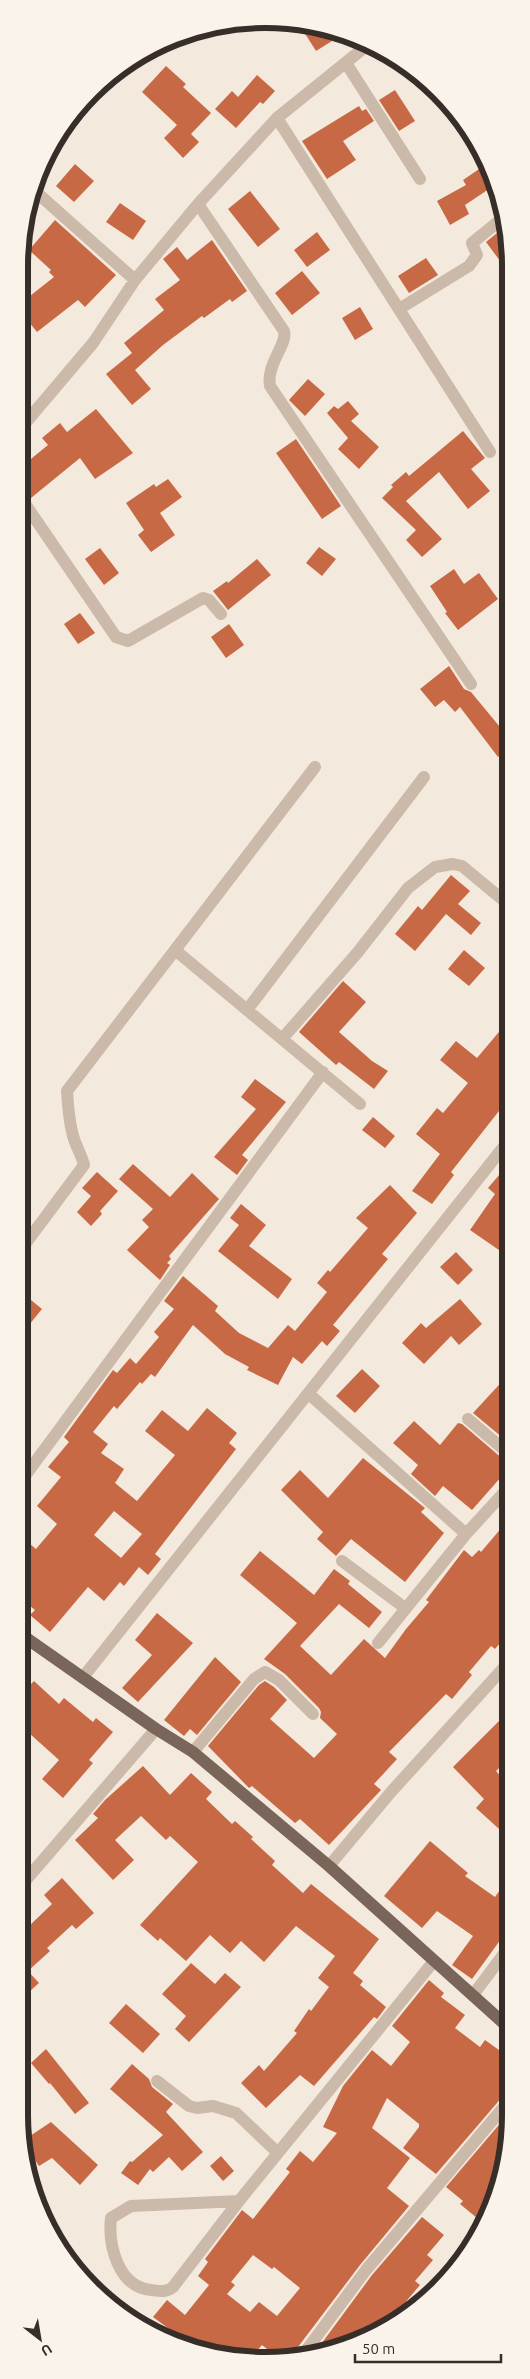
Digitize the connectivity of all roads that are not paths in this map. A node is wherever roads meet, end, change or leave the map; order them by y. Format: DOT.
graph roads {
  1 [pos="363,49"];
  2 [pos="346,63"];
  3 [pos="277,118"];
  4 [pos="420,180"];
  5 [pos="39,194"];
  6 [pos="198,204"];
  7 [pos="498,221"];
  8 [pos="136,280"];
  9 [pos="399,310"];
  10 [pos="28,420"];
  11 [pos="490,452"];
  12 [pos="28,508"];
  13 [pos="221,614"];
  14 [pos="471,684"];
  15 [pos="315,767"];
  16 [pos="424,777"];
  17 [pos="502,899"];
  18 [pos="175,950"];
  19 [pos="247,1010"];
  20 [pos="282,1039"];
  21 [pos="323,1072"];
  22 [pos="360,1104"];
  23 [pos="502,1149"];
  24 [pos="499,1153"];
  25 [pos="502,1155"];
  26 [pos="28,1240"];
  27 [pos="309,1394"];
  28 [pos="468,1419"];
  29 [pos="502,1448"];
  30 [pos="28,1473"];
  31 [pos="502,1495"];
  32 [pos="466,1534"];
  33 [pos="342,1562"];
  34 [pos="405,1608"];
  35 [pos="28,1639"];
  36 [pos="378,1643"];
  37 [pos="502,1670"];
  38 [pos="84,1676"];
  39 [pos="313,1714"];
  40 [pos="156,1729"];
  41 [pos="193,1752"];
  42 [pos="329,1866"];
  43 [pos="28,1878"];
  44 [pos="502,1956"];
  45 [pos="434,1961"];
  46 [pos="472,1995"];
  47 [pos="502,2022"];
  48 [pos="157,2081"];
  49 [pos="502,2108"];
  50 [pos="278,2153"];
  51 [pos="239,2201"];
  52 [pos="308,2347"];
  1 -- 2 [label="street"];
  2 -- 3 [label="street"];
  2 -- 4 [label="street"];
  3 -- 6 [label="street"];
  3 -- 9 [label="street"];
  5 -- 8 [label="street"];
  6 -- 8 [label="street"];
  6 -- 14 [label="street"];
  7 -- 9 [label="street"];
  8 -- 10 [label="street"];
  9 -- 11 [label="street"];
  12 -- 13 [label="street"];
  15 -- 18 [label="street"];
  16 -- 19 [label="street"];
  17 -- 20 [label="street"];
  18 -- 19 [label="street"];
  18 -- 26 [label="street"];
  19 -- 20 [label="street"];
  20 -- 21 [label="street"];
  21 -- 22 [label="street"];
  21 -- 30 [label="street"];
  23 -- 24 [label="street"];
  24 -- 25 [label="street"];
  24 -- 27 [label="street"];
  27 -- 32 [label="street"];
  27 -- 38 [label="street"];
  28 -- 29 [label="street"];
  31 -- 32 [label="street"];
  32 -- 34 [label="street"];
  33 -- 34 [label="street"];
  34 -- 36 [label="street"];
  35 -- 38 [label="main road"];
  37 -- 42 [label="street"];
  38 -- 40 [label="main road"];
  39 -- 41 [label="street"];
  40 -- 41 [label="main road"];
  40 -- 43 [label="street"];
  41 -- 42 [label="main road"];
  42 -- 45 [label="main road"];
  44 -- 46 [label="street"];
  45 -- 46 [label="main road"];
  45 -- 50 [label="street"];
  46 -- 47 [label="main road"];
  48 -- 50 [label="street"];
  49 -- 52 [label="street"];
  50 -- 51 [label="street"];
  51 -- 51 [label="street"];
}
